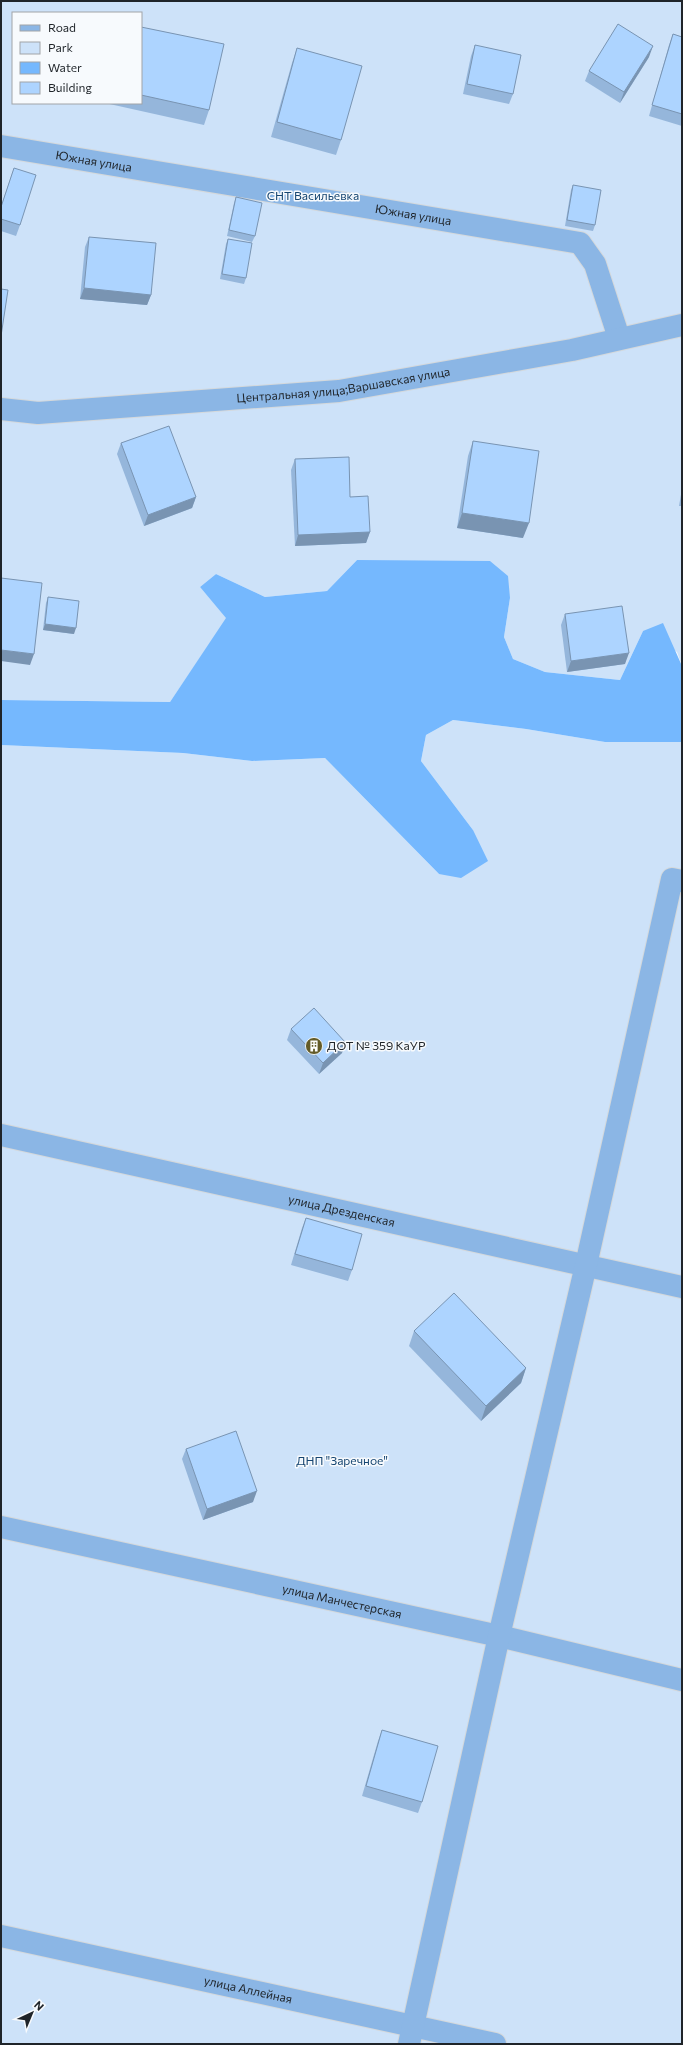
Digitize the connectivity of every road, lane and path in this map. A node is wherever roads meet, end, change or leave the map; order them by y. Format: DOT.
graph roads {
  1 [pos="1,146"];
  2 [pos="682,325"];
  3 [pos="619,338"];
  4 [pos="1,409"];
  5 [pos="677,880"];
  6 [pos="1,1135"];
  7 [pos="586,1265"];
  8 [pos="682,1287"];
  9 [pos="1,1527"];
  10 [pos="499,1636"];
  11 [pos="682,1680"];
  12 [pos="1,1936"];
  13 [pos="411,2035"];
  14 [pos="495,2044"];
  1 -- 3 [label="street, Южная улица"];
  2 -- 3 [label="street, Центральная улица;Варшавская улица"];
  3 -- 4 [label="street, Центральная улица;Варшавская улица"];
  5 -- 7 [label="street"];
  6 -- 7 [label="street, улица Дрезденская"];
  7 -- 8 [label="street, улица Дрезденская"];
  7 -- 10 [label="street"];
  9 -- 10 [label="street, улица Манчестерская"];
  10 -- 11 [label="street, улица Манчестерская"];
  10 -- 13 [label="street"];
  12 -- 13 [label="street, улица Аллейная"];
  13 -- 14 [label="street, улица Аллейная"];
}
